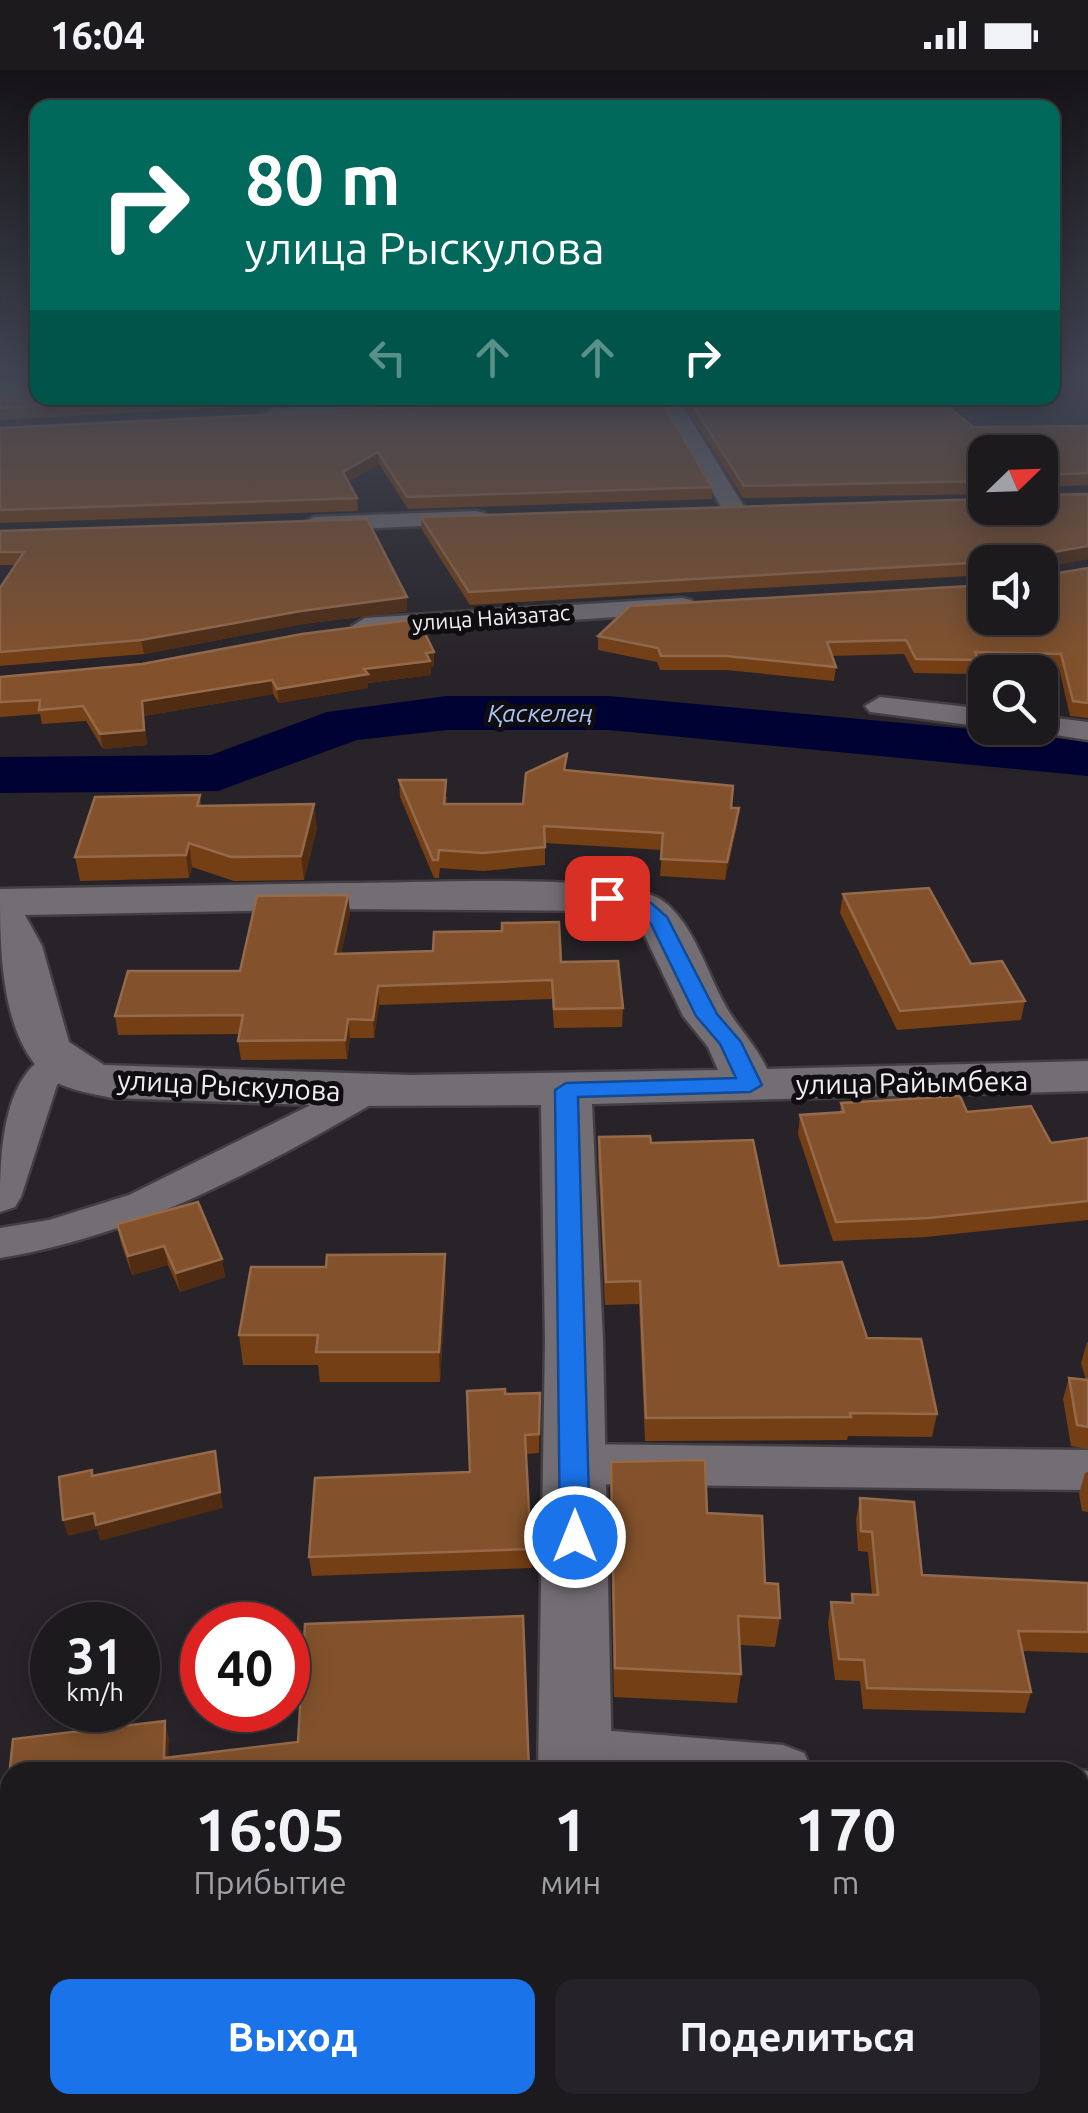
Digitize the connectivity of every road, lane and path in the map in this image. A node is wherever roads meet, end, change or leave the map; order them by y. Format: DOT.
graph roads {
  1 [pos="721,476"];
  2 [pos="695,510"];
  3 [pos="506,516"];
  4 [pos="283,525"];
  5 [pos="713,605"];
  6 [pos="334,631"];
  7 [pos="880,706"];
  8 [pos="968,716"];
  9 [pos="1058,727"];
  10 [pos="1088,731"];
  11 [pos="0,902"];
  12 [pos="0,912"];
  13 [pos="60,1062"];
  14 [pos="1088,1076"];
  15 [pos="750,1085"];
  16 [pos="566,1090"];
  17 [pos="364,1091"];
  18 [pos="0,1197"];
  19 [pos="0,1243"];
  20 [pos="575,1464"];
  21 [pos="1088,1470"];
  22 [pos="576,1762"];
  1 -- 2 [label="street"];
  3 -- 4 [label="street"];
  5 -- 6 [label="street, улица Найзатас"];
  7 -- 8 [label="street"];
  9 -- 10 [label="street"];
  11 -- 15 [label="street"];
  12 -- 13 [label="street"];
  13 -- 17 [label="street, улица Рыскулова"];
  13 -- 18 [label="street"];
  14 -- 15 [label="street, улица Райымбека"];
  15 -- 16 [label="street, улица Рыскулова"];
  16 -- 17 [label="street, улица Рыскулова"];
  16 -- 20 [label="street"];
  17 -- 19 [label="street"];
  20 -- 21 [label="street"];
  20 -- 22 [label="street"];
}
